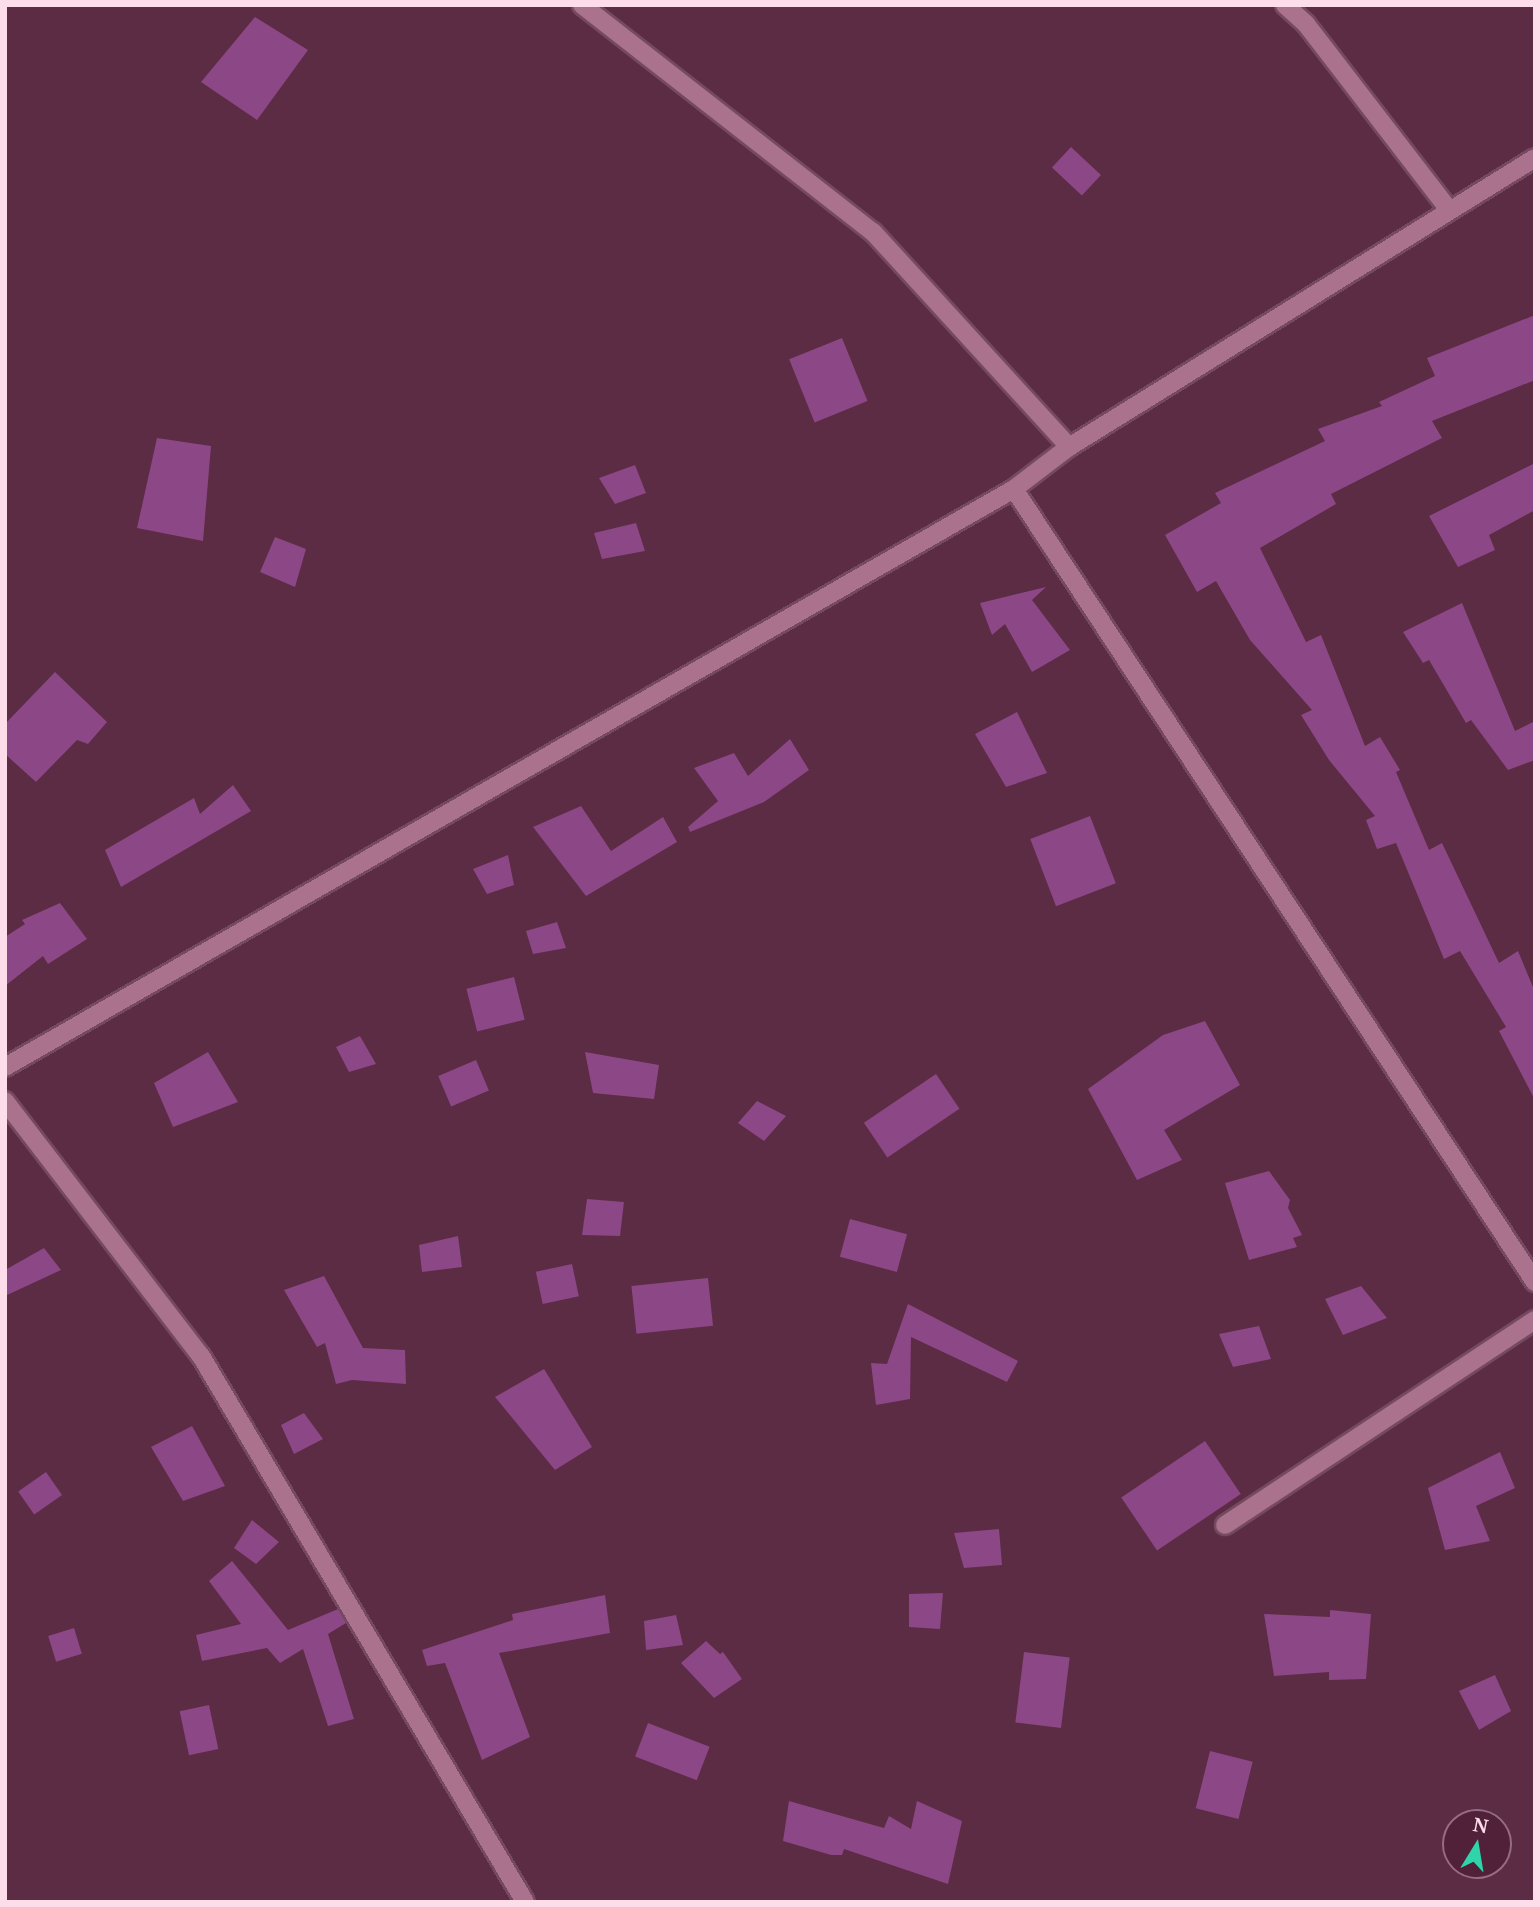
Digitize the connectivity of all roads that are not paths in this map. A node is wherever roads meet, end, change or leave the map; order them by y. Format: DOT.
graph roads {
  1 [pos="582,5"];
  2 [pos="1285,5"];
  3 [pos="1535,158"];
  4 [pos="1449,210"];
  5 [pos="1069,447"];
  6 [pos="1014,489"];
  7 [pos="5,1067"];
  8 [pos="5,1101"];
  9 [pos="1535,1282"];
  10 [pos="1535,1320"];
  11 [pos="1225,1525"];
  12 [pos="525,1902"];
  1 -- 5 [label="street"];
  2 -- 4 [label="street"];
  3 -- 4 [label="street"];
  4 -- 5 [label="street"];
  5 -- 6 [label="street"];
  6 -- 7 [label="street"];
  6 -- 9 [label="street"];
  8 -- 12 [label="street"];
  10 -- 11 [label="street"];
}
